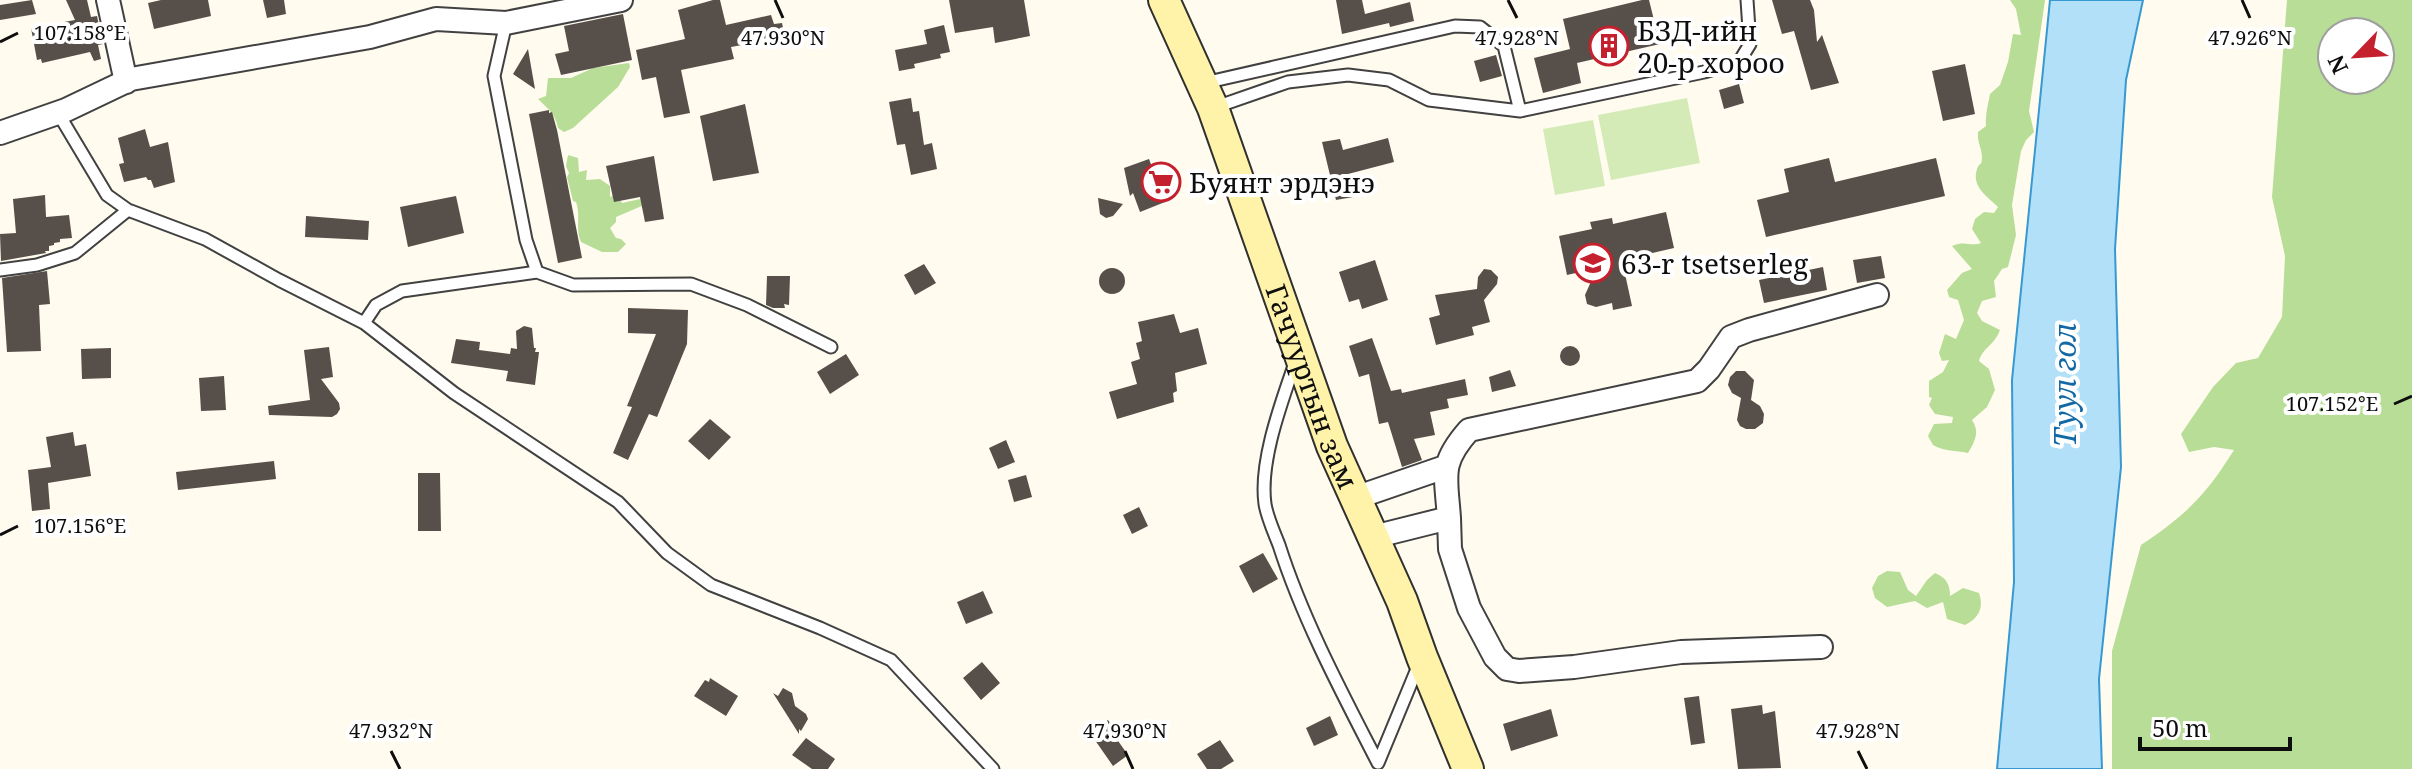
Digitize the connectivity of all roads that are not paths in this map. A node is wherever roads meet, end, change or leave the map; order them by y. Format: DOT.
graph roads {
  1 [pos="108,0"];
  2 [pos="621,0"];
  3 [pos="1164,0"];
  4 [pos="1747,0"];
  5 [pos="506,23"];
  6 [pos="126,82"];
  7 [pos="1208,96"];
  8 [pos="1520,111"];
  9 [pos="58,113"];
  10 [pos="0,133"];
  11 [pos="128,210"];
  12 [pos="0,270"];
  13 [pos="537,272"];
  14 [pos="1877,295"];
  15 [pos="364,323"];
  16 [pos="831,347"];
  17 [pos="1298,352"];
  18 [pos="1445,467"];
  19 [pos="1355,498"];
  20 [pos="1449,518"];
  21 [pos="1373,537"];
  22 [pos="1821,647"];
  23 [pos="1422,657"];
  24 [pos="1382,766"];
  25 [pos="993,769"];
  26 [pos="1468,769"];
  1 -- 6 [label="street"];
  2 -- 5 [label="street"];
  3 -- 7 [label="main road, Гачууртын зам"];
  4 -- 8 [label="lane"];
  5 -- 6 [label="street"];
  5 -- 13 [label="lane"];
  6 -- 9 [label="street"];
  7 -- 8 [label="lane"];
  7 -- 8 [label="lane"];
  7 -- 17 [label="main road, Гачууртын зам"];
  9 -- 10 [label="street"];
  9 -- 11 [label="lane"];
  11 -- 12 [label="lane"];
  11 -- 15 [label="lane"];
  13 -- 15 [label="lane"];
  13 -- 16 [label="lane"];
  14 -- 18 [label="street"];
  15 -- 25 [label="lane"];
  17 -- 19 [label="main road, Гачууртын зам"];
  17 -- 24 [label="lane"];
  18 -- 19 [label="street"];
  18 -- 20 [label="street"];
  19 -- 21 [label="main road, Гачууртын зам"];
  20 -- 21 [label="street"];
  20 -- 22 [label="street"];
  21 -- 23 [label="main road, Гачууртын зам"];
  23 -- 24 [label="lane"];
  23 -- 26 [label="main road, Гачууртын зам"];
}
